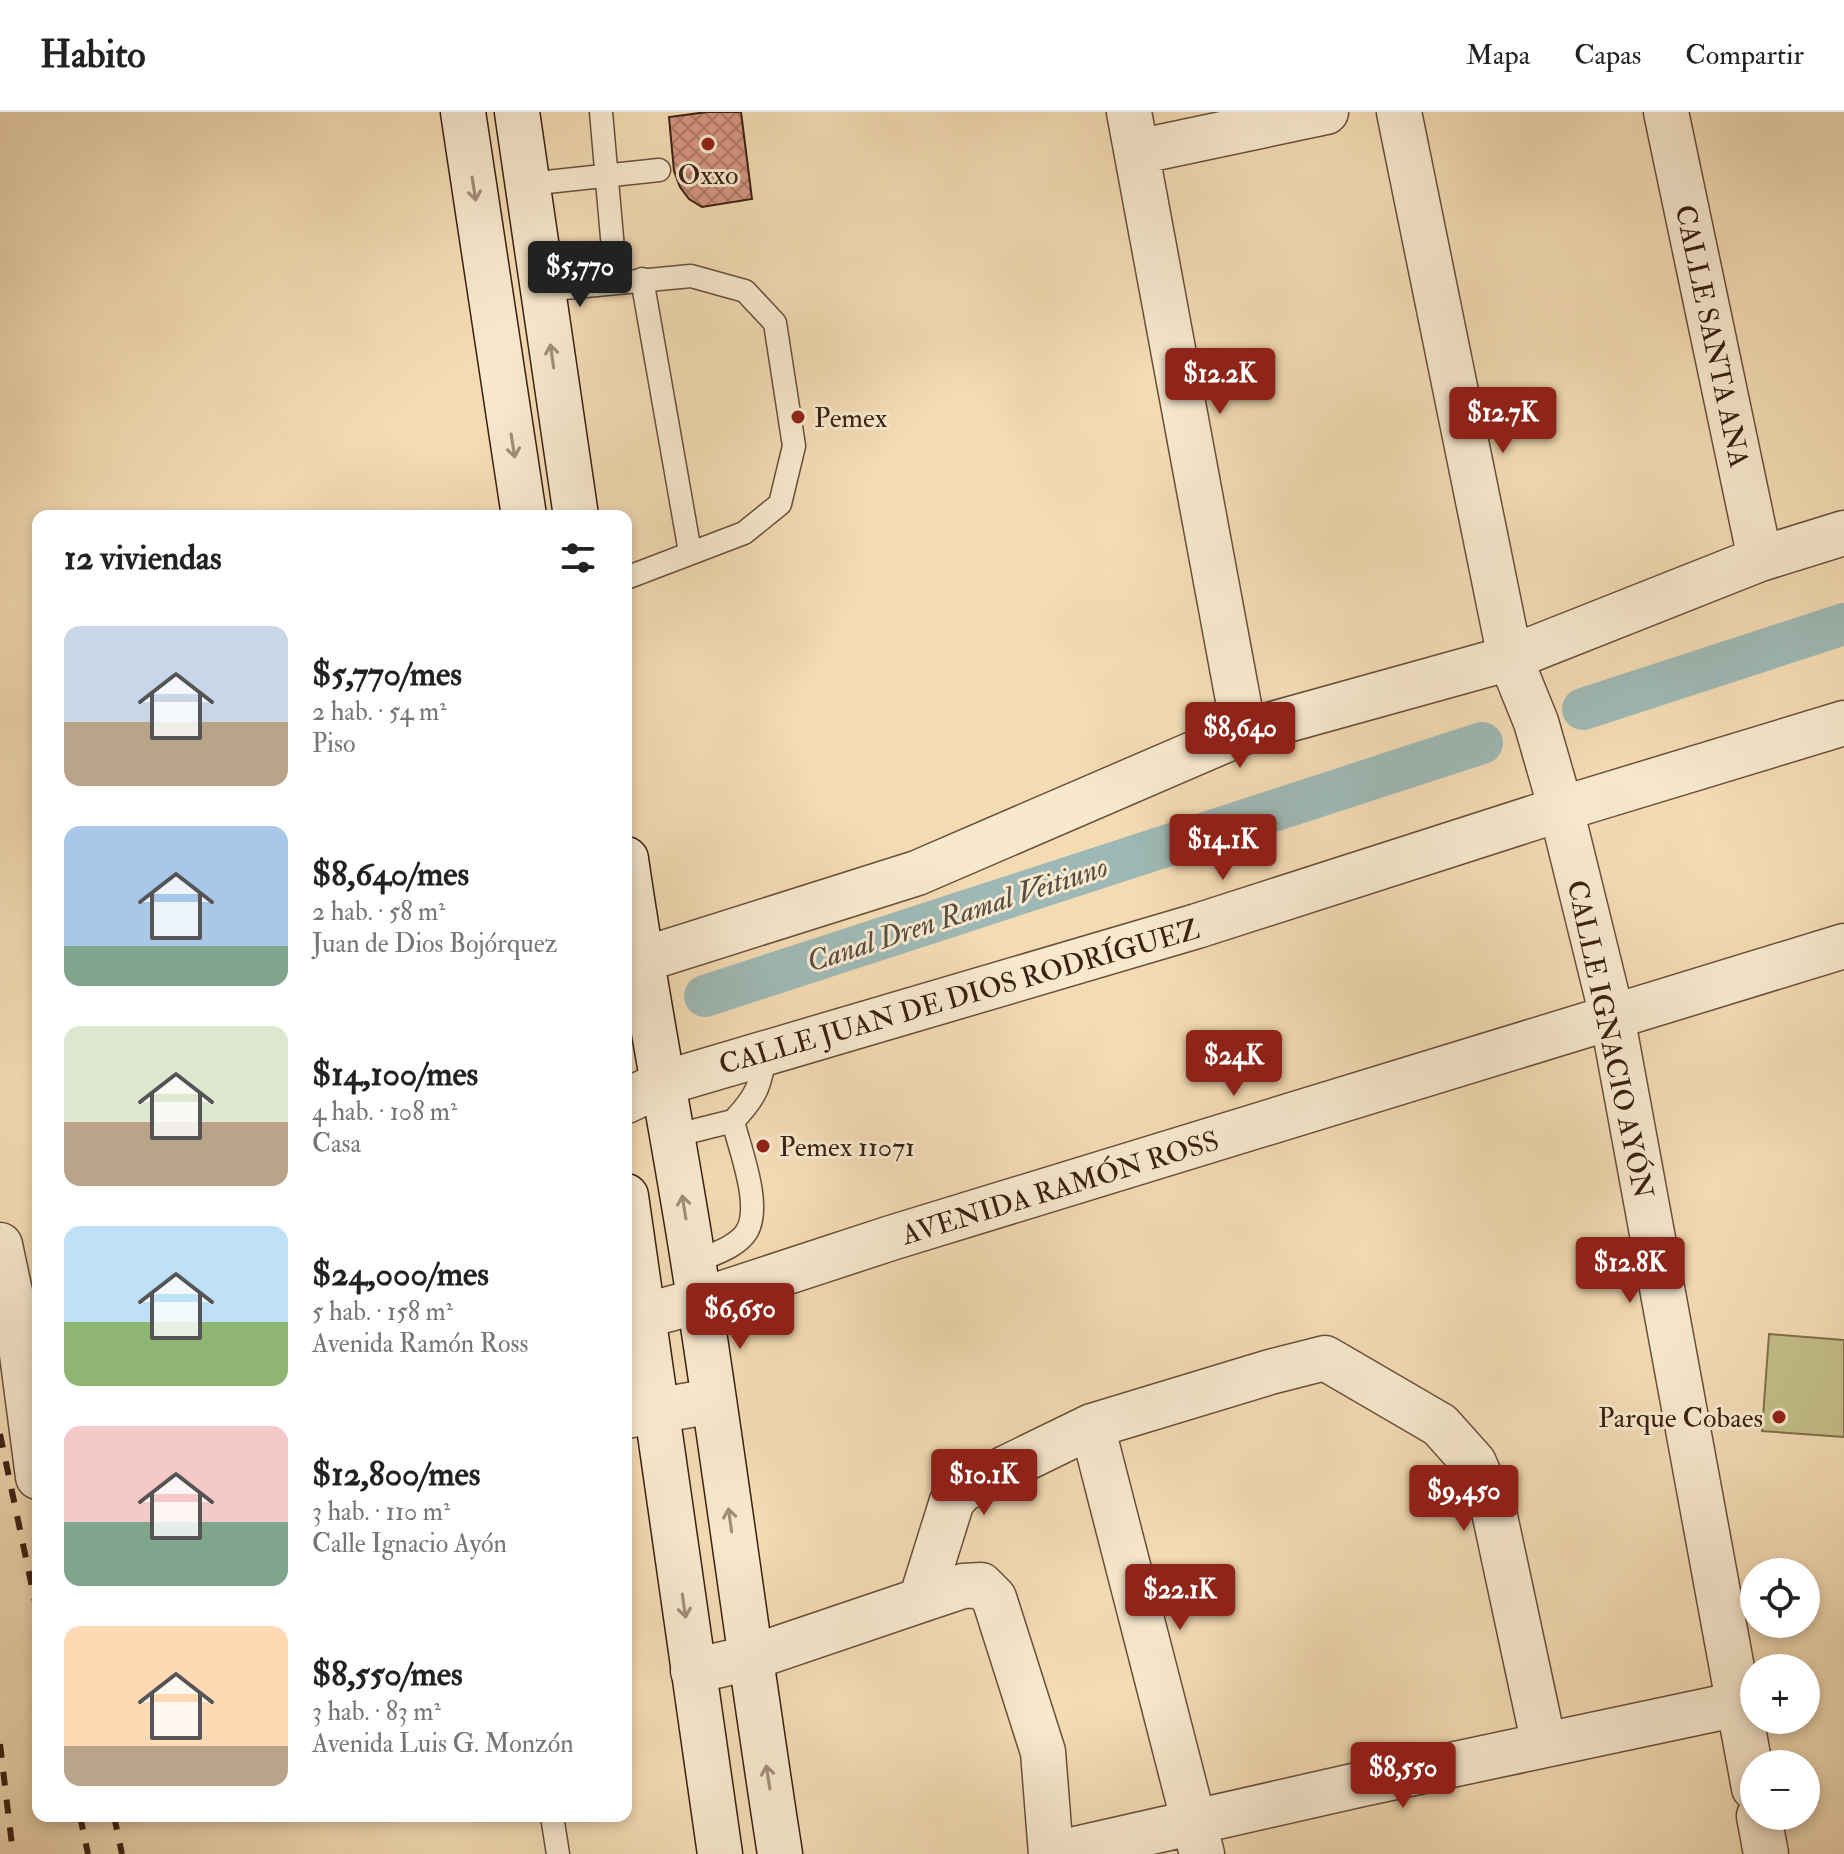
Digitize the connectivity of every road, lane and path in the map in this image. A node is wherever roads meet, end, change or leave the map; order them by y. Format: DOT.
graph roads {
  1 [pos="463,112"];
  2 [pos="517,112"];
  3 [pos="601,112"];
  4 [pos="1326,112"];
  5 [pos="1399,112"];
  6 [pos="1666,112"];
  7 [pos="1133,132"];
  8 [pos="659,170"];
  9 [pos="606,174"];
  10 [pos="528,184"];
  11 [pos="642,279"];
  12 [pos="616,283"];
  13 [pos="543,290"];
  14 [pos="523,510"];
  15 [pos="575,510"];
  16 [pos="1844,533"];
  17 [pos="690,552"];
  18 [pos="1760,559"];
  19 [pos="632,576"];
  20 [pos="1510,658"];
  21 [pos="1844,723"];
  22 [pos="1244,732"];
  23 [pos="1561,809"];
  24 [pos="1844,946"];
  25 [pos="633,963"];
  26 [pos="1612,1016"];
  27 [pos="766,1052"];
  28 [pos="645,1092"];
  29 [pos="733,1121"];
  30 [pos="673,1136"];
  31 [pos="632,1238"];
  32 [pos="0,1245"];
  33 [pos="696,1282"];
  34 [pos="643,1316"];
  35 [pos="29,1336"];
  36 [pos="32,1383"];
  37 [pos="713,1401"];
  38 [pos="641,1414"];
  39 [pos="1092,1426"];
  40 [pos="921,1600"];
  41 [pos="750,1658"];
  42 [pos="693,1671"];
  43 [pos="1738,1704"];
  44 [pos="1544,1745"];
  45 [pos="1747,1750"];
  46 [pos="553,1822"];
  47 [pos="1762,1830"];
  48 [pos="1198,1838"];
  49 [pos="558,1854"];
  50 [pos="720,1854"];
  51 [pos="780,1854"];
  52 [pos="1053,1854"];
  53 [pos="1766,1854"];
  1 -- 14 [label="street, one-way"];
  2 -- 10 [label="street"];
  3 -- 9 [label="lane"];
  4 -- 7 [label="street"];
  5 -- 20 [label="street, CALLE IGNACIO AYÓN"];
  6 -- 18 [label="street, CALLE SANTA ANA"];
  7 -- 22 [label="street"];
  8 -- 9 [label="lane"];
  9 -- 10 [label="lane"];
  9 -- 12 [label="lane"];
  10 -- 13 [label="street"];
  11 -- 12 [label="lane"];
  11 -- 17 [label="lane"];
  11 -- 17 [label="lane"];
  12 -- 13 [label="lane"];
  15 -- 13 [label="street, one-way"];
  16 -- 18 [label="street"];
  17 -- 19 [label="lane"];
  18 -- 20 [label="street"];
  20 -- 22 [label="street"];
  20 -- 23 [label="street, CALLE IGNACIO AYÓN"];
  21 -- 23 [label="street, CALLE JUAN DE DIOS RODRÍGUEZ"];
  22 -- 25 [label="street"];
  23 -- 26 [label="street, CALLE IGNACIO AYÓN"];
  23 -- 27 [label="street, CALLE JUAN DE DIOS RODRÍGUEZ"];
  24 -- 26 [label="street, AVENIDA RAMÓN ROSS"];
  25 -- 28 [label="street"];
  26 -- 33 [label="street, AVENIDA RAMÓN ROSS"];
  26 -- 43 [label="street, CALLE IGNACIO AYÓN"];
  27 -- 28 [label="street, CALLE JUAN DE DIOS RODRÍGUEZ"];
  27 -- 29 [label="lane"];
  28 -- 30 [label="street"];
  29 -- 30 [label="lane"];
  29 -- 33 [label="lane"];
  33 -- 30 [label="street, one-way"];
  31 -- 34 [label="street"];
  32 -- 35 [label="street"];
  33 -- 34 [label="street, AVENIDA RAMÓN ROSS"];
  33 -- 37 [label="street"];
  34 -- 38 [label="street"];
  35 -- 36 [label="street"];
  37 -- 38 [label="street"];
  41 -- 37 [label="street, one-way"];
  38 -- 42 [label="street, one-way"];
  39 -- 40 [label="street"];
  39 -- 44 [label="street"];
  39 -- 48 [label="street"];
  40 -- 41 [label="street"];
  40 -- 52 [label="street"];
  41 -- 42 [label="street"];
  51 -- 41 [label="street, one-way"];
  42 -- 50 [label="street"];
  43 -- 44 [label="street"];
  43 -- 45 [label="street, CALLE IGNACIO AYÓN"];
  44 -- 48 [label="street"];
  46 -- 49 [label="lane"];
  47 -- 53 [label="street"];
  48 -- 52 [label="street"];
}
